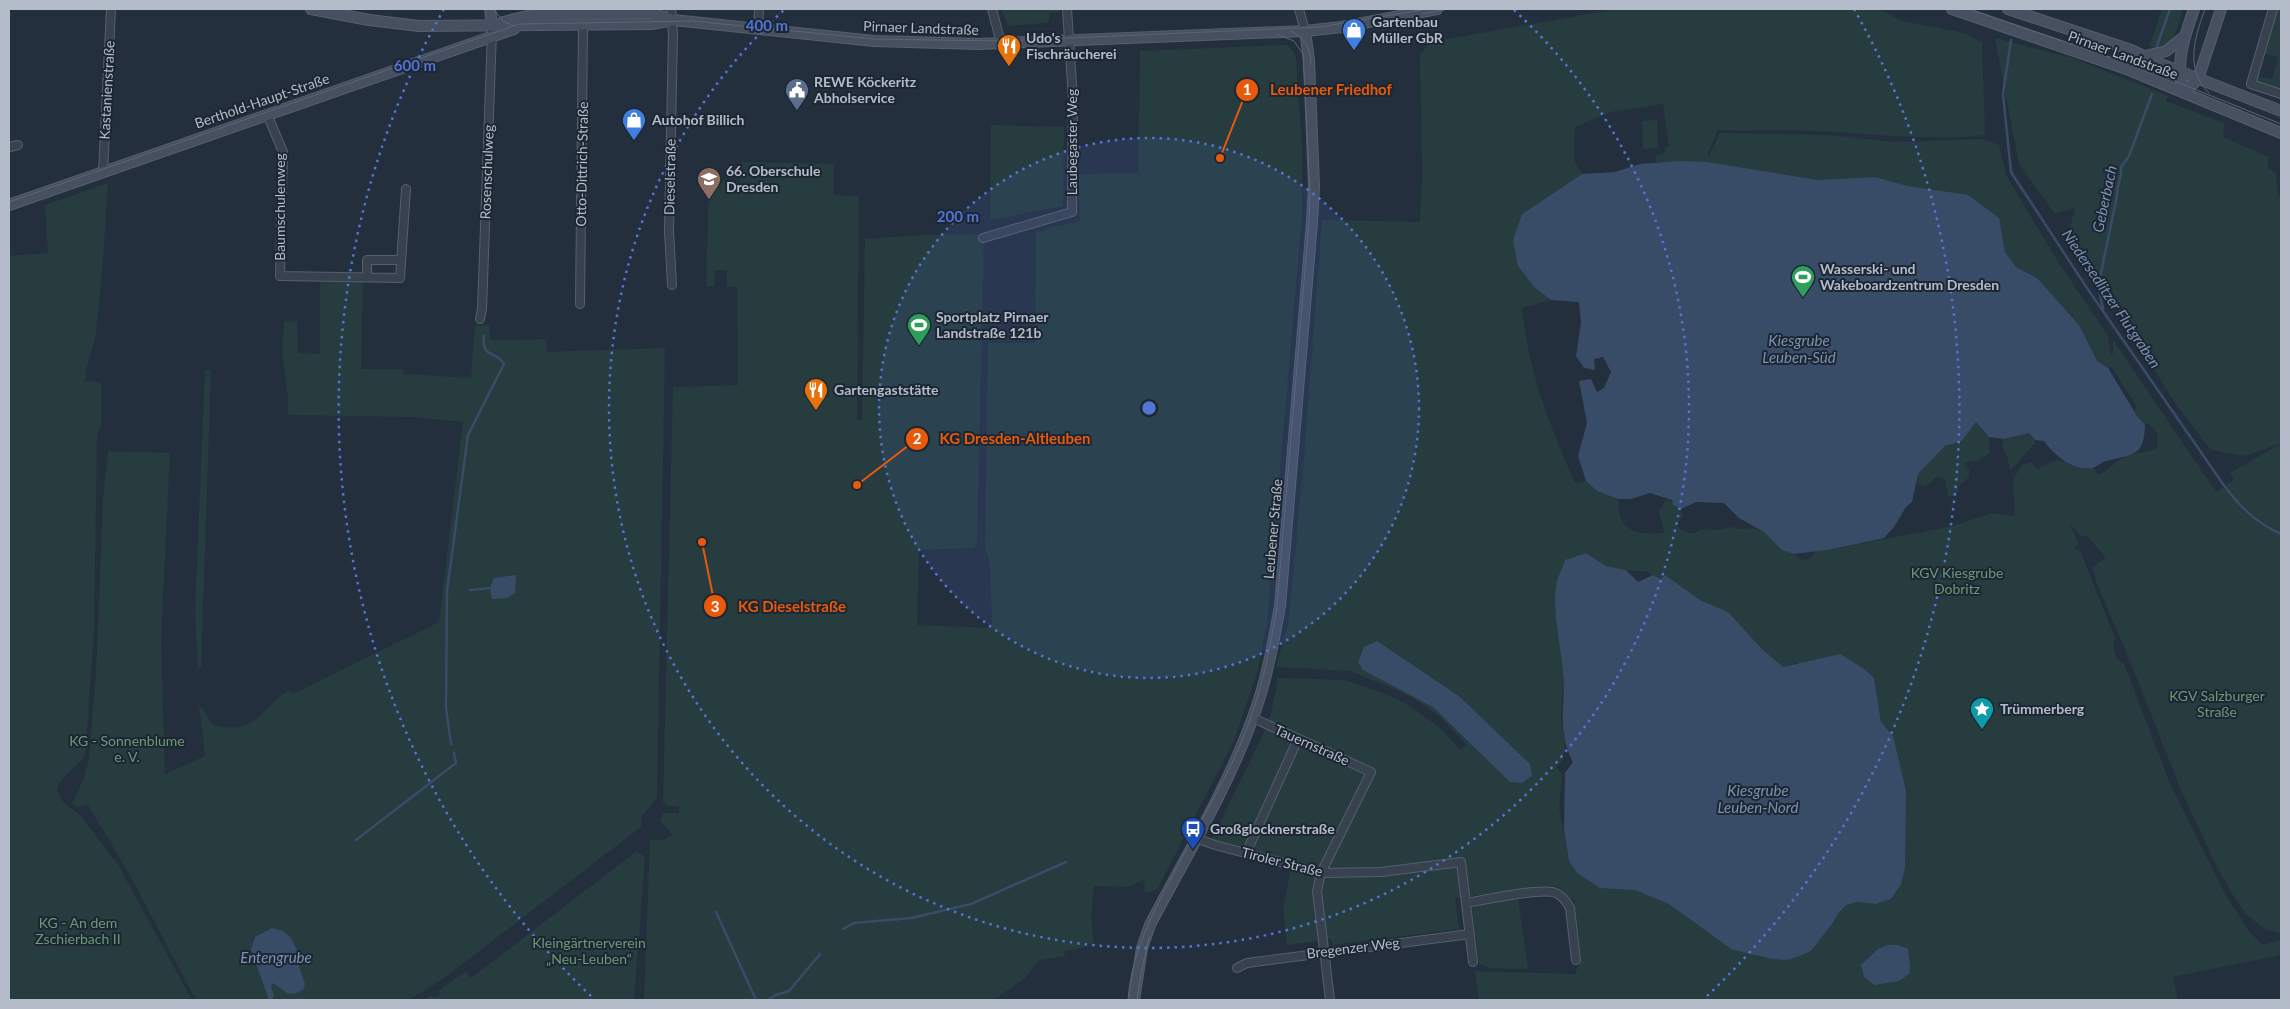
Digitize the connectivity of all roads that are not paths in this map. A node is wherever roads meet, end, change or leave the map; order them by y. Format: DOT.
graph roads {
  1 [pos="111,9"];
  2 [pos="311,9"];
  3 [pos="490,9"];
  4 [pos="671,9"];
  5 [pos="760,9"];
  6 [pos="992,9"];
  7 [pos="1067,9"];
  8 [pos="1299,9"];
  9 [pos="1437,9"];
  10 [pos="1952,9"];
  11 [pos="2008,9"];
  12 [pos="2194,9"];
  13 [pos="2221,9"];
  14 [pos="2273,9"];
  15 [pos="673,20"];
  16 [pos="583,25"];
  17 [pos="525,26"];
  18 [pos="758,29"];
  19 [pos="492,30"];
  20 [pos="1305,30"];
  21 [pos="2185,36"];
  22 [pos="1070,41"];
  23 [pos="1001,43"];
  24 [pos="2145,56"];
  25 [pos="2180,72"];
  26 [pos="2198,79"];
  27 [pos="2184,92"];
  28 [pos="2281,94"];
  29 [pos="2281,111"];
  30 [pos="267,114"];
  31 [pos="2281,133"];
  32 [pos="18,145"];
  33 [pos="9,147"];
  34 [pos="103,172"];
  35 [pos="406,189"];
  36 [pos="9,205"];
  37 [pos="984,238"];
  38 [pos="401,260"];
  39 [pos="367,277"];
  40 [pos="672,285"];
  41 [pos="580,304"];
  42 [pos="480,320"];
  43 [pos="1253,718"];
  44 [pos="1298,739"];
  45 [pos="1195,838"];
  46 [pos="1246,853"];
  47 [pos="1321,873"];
  48 [pos="1466,903"];
  49 [pos="1470,934"];
  50 [pos="1324,952"];
  51 [pos="1576,960"];
  52 [pos="1473,962"];
  53 [pos="1237,968"];
  54 [pos="1134,1000"];
  55 [pos="1330,1000"];
  1 -- 34 [label="street, Kastanienstraße"];
  2 -- 19 [label="street, Pirnaer Landstraße"];
  3 -- 19 [label="street"];
  4 -- 15 [label="street, Dieselstraße"];
  5 -- 18 [label="street"];
  6 -- 23 [label="street"];
  7 -- 22 [label="street"];
  8 -- 20 [label="street"];
  9 -- 20 [label="street, Pirnaer Landstraße"];
  10 -- 27 [label="street, Pirnaer Landstraße"];
  11 -- 24 [label="street, Pirnaer Landstraße"];
  12 -- 21 [label="street"];
  13 -- 26 [label="street"];
  14 -- 28 [label="street"];
  15 -- 16 [label="street, Pirnaer Landstraße"];
  15 -- 18 [label="street, Pirnaer Landstraße"];
  15 -- 19 [label="street, Pirnaer Landstraße"];
  15 -- 40 [label="street, Dieselstraße"];
  16 -- 17 [label="street, Pirnaer Landstraße"];
  16 -- 41 [label="street, Otto-Dittrich-Straße"];
  17 -- 19 [label="street, Berthold-Haupt-Straße"];
  18 -- 23 [label="street, Pirnaer Landstraße"];
  19 -- 30 [label="street, Berthold-Haupt-Straße"];
  19 -- 42 [label="street, Rosenschulweg"];
  20 -- 22 [label="street, Pirnaer Landstraße"];
  20 -- 43 [label="street, Leubener Straße"];
  21 -- 24 [label="street"];
  21 -- 25 [label="street"];
  22 -- 23 [label="street, Pirnaer Landstraße"];
  22 -- 37 [label="street, Laubegaster Weg"];
  24 -- 25 [label="street, Pirnaer Landstraße"];
  25 -- 26 [label="street, Pirnaer Landstraße"];
  25 -- 27 [label="street"];
  26 -- 27 [label="street"];
  26 -- 29 [label="street, Pirnaer Landstraße"];
  27 -- 31 [label="street, Pirnaer Landstraße"];
  30 -- 34 [label="street, Berthold-Haupt-Straße"];
  30 -- 39 [label="street, Baumschulenweg"];
  32 -- 33 [label="street"];
  34 -- 36 [label="street, Berthold-Haupt-Straße"];
  35 -- 38 [label="street, Baumschulenweg"];
  38 -- 39 [label="street"];
  38 -- 39 [label="street, Baumschulenweg"];
  43 -- 44 [label="street, Tauernstraße"];
  43 -- 45 [label="street, Leubener Straße"];
  44 -- 46 [label="street"];
  44 -- 47 [label="street, Tauernstraße"];
  45 -- 46 [label="street, Tiroler Straße"];
  45 -- 54 [label="street, Leubener Straße"];
  46 -- 47 [label="street, Tiroler Straße"];
  47 -- 48 [label="street, Tiroler Straße"];
  47 -- 50 [label="street"];
  48 -- 49 [label="street"];
  48 -- 51 [label="street"];
  49 -- 50 [label="street, Bregenzer Weg"];
  49 -- 52 [label="street"];
  50 -- 53 [label="street, Bregenzer Weg"];
  50 -- 55 [label="street"];
}
